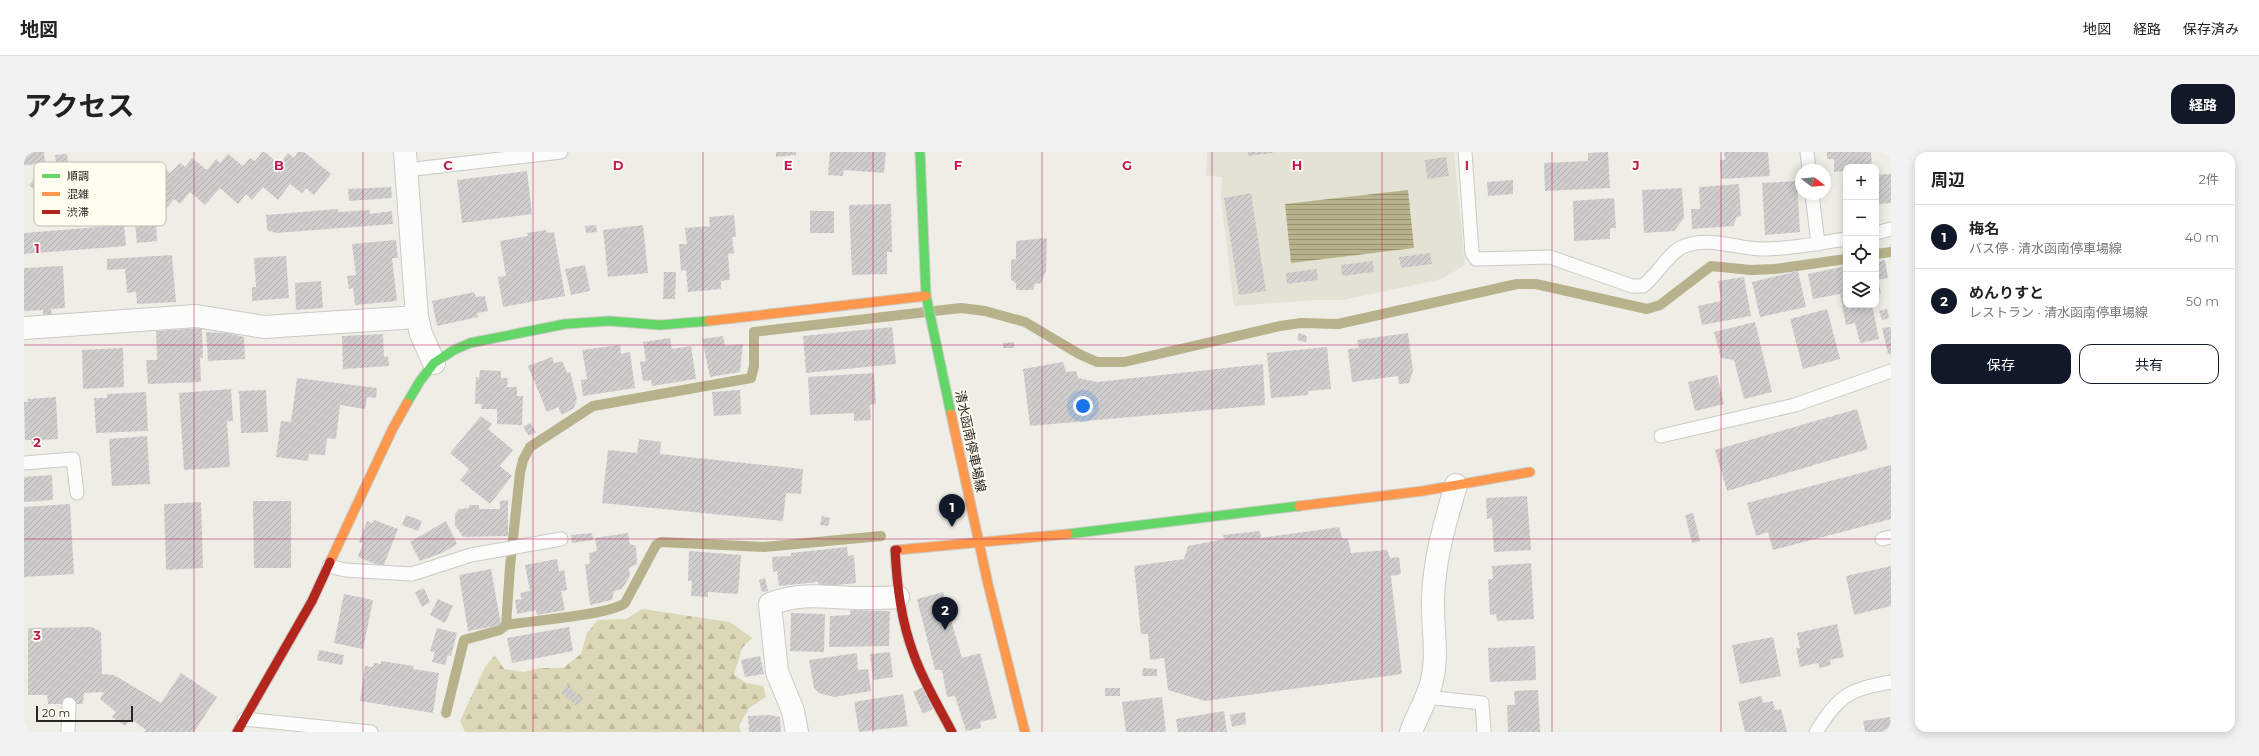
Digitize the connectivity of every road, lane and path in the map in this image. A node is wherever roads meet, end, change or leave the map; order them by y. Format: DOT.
graph roads {
  1 [pos="561,152"];
  2 [pos="920,152"];
  3 [pos="1465,152"];
  4 [pos="1807,152"];
  5 [pos="405,161"];
  6 [pos="1808,164"];
  7 [pos="1813,200"];
  8 [pos="1891,228"];
  9 [pos="1879,232"];
  10 [pos="1843,240"];
  11 [pos="1818,244"];
  12 [pos="926,296"];
  13 [pos="418,317"];
  14 [pos="24,328"];
  15 [pos="434,363"];
  16 [pos="1891,371"];
  17 [pos="1661,436"];
  18 [pos="24,463"];
  19 [pos="1530,472"];
  20 [pos="1456,485"];
  21 [pos="77,493"];
  22 [pos="561,539"];
  23 [pos="979,543"];
  24 [pos="329,566"];
  25 [pos="898,597"];
  26 [pos="1891,682"];
  27 [pos="1426,697"];
  28 [pos="69,704"];
  29 [pos="244,719"];
  30 [pos="68,732"];
  31 [pos="237,732"];
  32 [pos="371,732"];
  33 [pos="797,732"];
  34 [pos="952,732"];
  35 [pos="1025,732"];
  36 [pos="1411,732"];
  37 [pos="1484,732"];
  38 [pos="1816,732"];
  1 -- 5 [label="lane"];
  2 -- 12 [label="street, 清水函南停車場線"];
  3 -- 11 [label="lane"];
  4 -- 6 [label="lane"];
  5 -- 13 [label="street"];
  7 -- 11 [label="lane"];
  8 -- 9 [label="lane"];
  10 -- 11 [label="lane"];
  12 -- 15 [label="street"];
  12 -- 23 [label="street, 清水函南停車場線"];
  13 -- 14 [label="street"];
  13 -- 15 [label="street"];
  15 -- 24 [label="street"];
  16 -- 17 [label="lane"];
  18 -- 21 [label="lane"];
  19 -- 20 [label="street"];
  20 -- 23 [label="street"];
  20 -- 27 [label="street"];
  22 -- 24 [label="lane"];
  23 -- 25 [label="street"];
  23 -- 35 [label="street, 清水函南停車場線"];
  24 -- 29 [label="street"];
  25 -- 33 [label="street"];
  25 -- 34 [label="street"];
  26 -- 38 [label="lane"];
  27 -- 36 [label="street"];
  27 -- 37 [label="lane"];
  28 -- 30 [label="lane"];
  29 -- 31 [label="street"];
  29 -- 32 [label="lane"];
}
